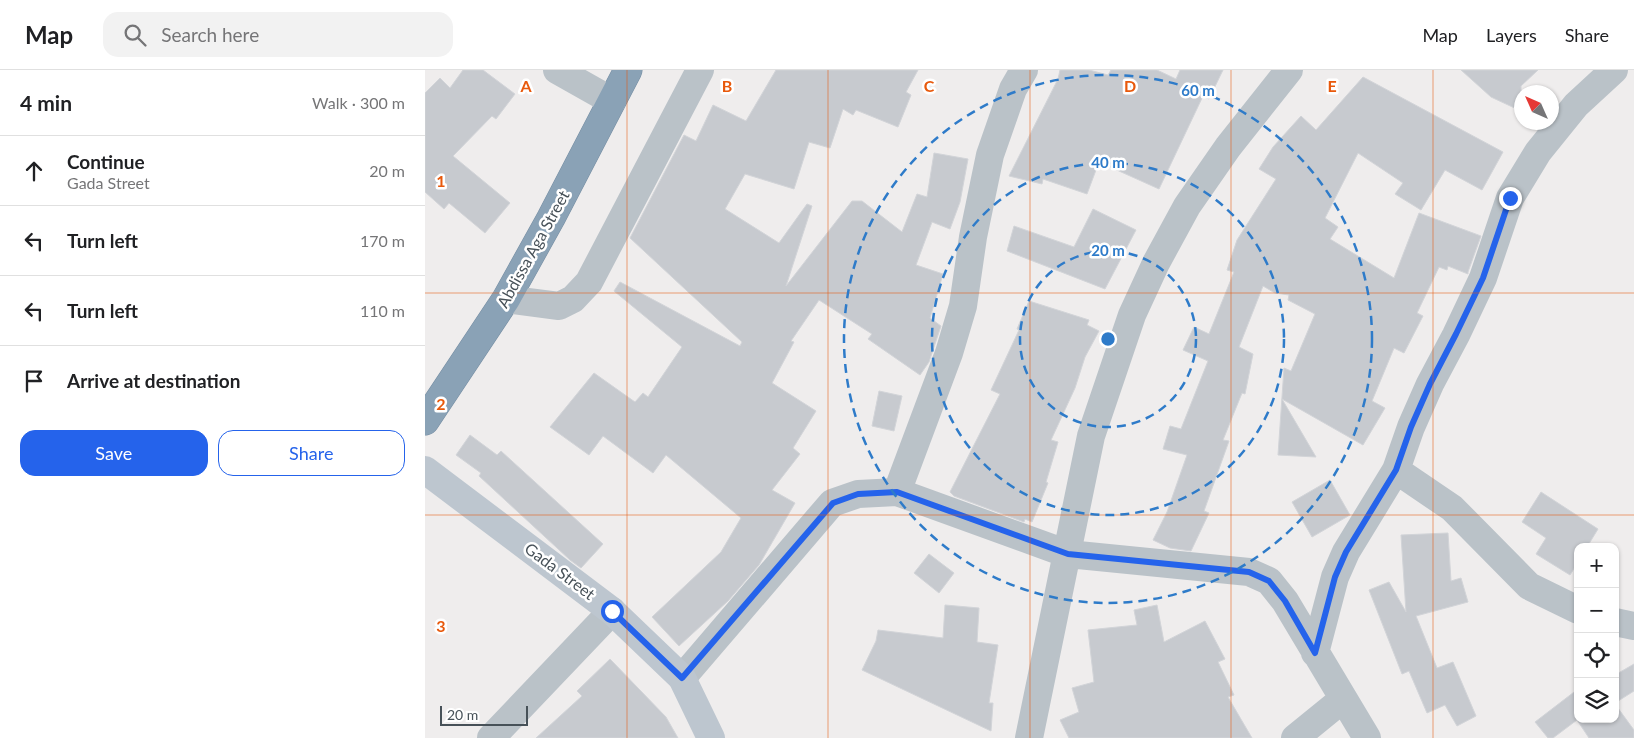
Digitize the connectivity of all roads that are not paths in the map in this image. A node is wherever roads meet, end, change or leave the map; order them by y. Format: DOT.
graph roads {
  1 [pos="557,70"];
  2 [pos="628,70"];
  3 [pos="700,70"];
  4 [pos="1024,70"];
  5 [pos="1289,70"];
  6 [pos="1614,70"];
  7 [pos="612,101"];
  8 [pos="506,299"];
  9 [pos="425,421"];
  10 [pos="425,470"];
  11 [pos="1396,470"];
  12 [pos="897,492"];
  13 [pos="1068,554"];
  14 [pos="1574,608"];
  15 [pos="612,611"];
  16 [pos="1619,623"];
  17 [pos="1634,626"];
  18 [pos="1315,653"];
  19 [pos="682,678"];
  20 [pos="1343,699"];
  21 [pos="491,738"];
  22 [pos="711,738"];
  23 [pos="1029,738"];
  24 [pos="1295,738"];
  25 [pos="1367,738"];
  1 -- 7 [label="street"];
  2 -- 7 [label="highway, Abdissa Aga Street"];
  3 -- 8 [label="street"];
  4 -- 12 [label="street"];
  5 -- 13 [label="street"];
  6 -- 11 [label="street"];
  7 -- 8 [label="highway, Abdissa Aga Street"];
  8 -- 9 [label="highway, Abdissa Aga Street"];
  10 -- 15 [label="street, Gada Street"];
  11 -- 14 [label="street"];
  11 -- 18 [label="street"];
  12 -- 13 [label="street"];
  12 -- 19 [label="street"];
  13 -- 18 [label="street"];
  13 -- 23 [label="street"];
  15 -- 19 [label="street, Gada Street"];
  15 -- 21 [label="street"];
  16 -- 17 [label="street"];
  18 -- 20 [label="street"];
  19 -- 22 [label="street, Gada Street"];
  20 -- 24 [label="street"];
  20 -- 25 [label="street"];
}
